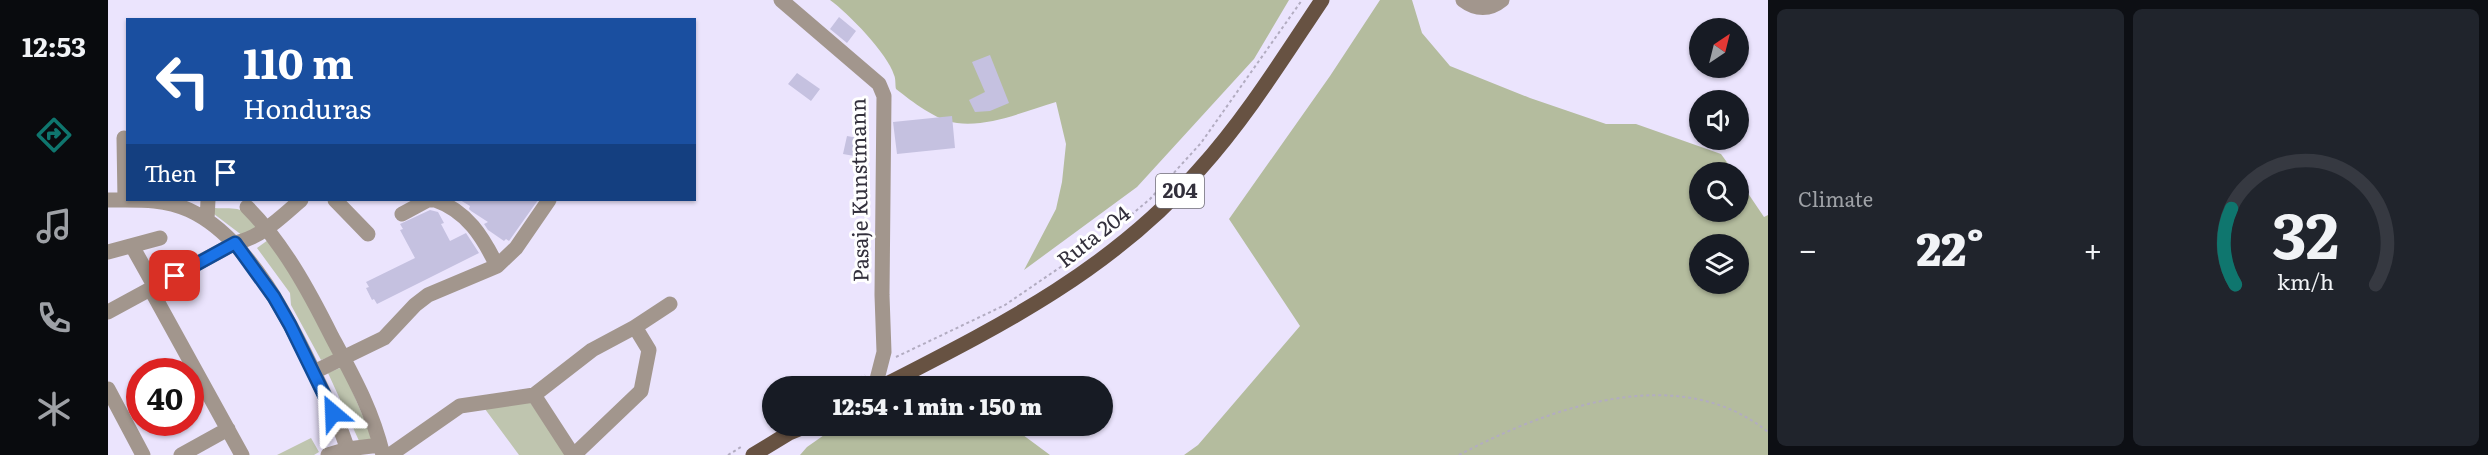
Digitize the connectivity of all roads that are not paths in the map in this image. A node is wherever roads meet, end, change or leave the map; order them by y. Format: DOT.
graph roads {
  1 [pos="781,0"];
  2 [pos="1322,0"];
  3 [pos="1502,0"];
  4 [pos="1472,2"];
  5 [pos="108,138"];
  6 [pos="126,138"];
  7 [pos="108,200"];
  8 [pos="125,200"];
  9 [pos="157,201"];
  10 [pos="208,201"];
  11 [pos="300,201"];
  12 [pos="336,201"];
  13 [pos="426,201"];
  14 [pos="443,201"];
  15 [pos="548,201"];
  16 [pos="247,207"];
  17 [pos="402,214"];
  18 [pos="207,220"];
  19 [pos="268,228"];
  20 [pos="368,234"];
  21 [pos="160,238"];
  22 [pos="235,243"];
  23 [pos="132,246"];
  24 [pos="108,252"];
  25 [pos="497,266"];
  26 [pos="153,289"];
  27 [pos="670,304"];
  28 [pos="108,312"];
  29 [pos="635,327"];
  30 [pos="344,358"];
  31 [pos="314,372"];
  32 [pos="878,376"];
  33 [pos="902,376"];
  34 [pos="108,389"];
  35 [pos="534,395"];
  36 [pos="228,429"];
  37 [pos="788,436"];
  38 [pos="801,436"];
  39 [pos="348,452"];
  40 [pos="384,452"];
  41 [pos="141,454"];
  42 [pos="181,455"];
  43 [pos="242,455"];
  44 [pos="328,455"];
  45 [pos="573,455"];
  46 [pos="753,455"];
  47 [pos="773,455"];
  1 -- 32 [label="street, Pasaje Kunstmann"];
  2 -- 33 [label="main road, Ruta 204 / 204"];
  3 -- 4 [label="street"];
  5 -- 6 [label="street"];
  6 -- 8 [label="street"];
  7 -- 8 [label="street"];
  9 -- 18 [label="street"];
  10 -- 18 [label="street"];
  11 -- 19 [label="street"];
  12 -- 20 [label="street"];
  13 -- 17 [label="street"];
  14 -- 25 [label="street"];
  15 -- 25 [label="street"];
  16 -- 19 [label="street"];
  18 -- 22 [label="street"];
  19 -- 22 [label="street"];
  19 -- 30 [label="street"];
  21 -- 23 [label="street"];
  22 -- 26 [label="street"];
  22 -- 31 [label="street"];
  23 -- 24 [label="street"];
  23 -- 26 [label="street"];
  25 -- 30 [label="street"];
  26 -- 28 [label="street"];
  26 -- 36 [label="street"];
  27 -- 29 [label="street"];
  29 -- 35 [label="street"];
  29 -- 45 [label="street"];
  30 -- 31 [label="street"];
  30 -- 40 [label="street"];
  31 -- 39 [label="street"];
  34 -- 41 [label="street"];
  35 -- 40 [label="street"];
  35 -- 45 [label="street"];
  36 -- 42 [label="street"];
  36 -- 43 [label="street"];
  37 -- 46 [label="main road"];
  38 -- 47 [label="main road"];
  39 -- 40 [label="street"];
  39 -- 44 [label="street"];
}
